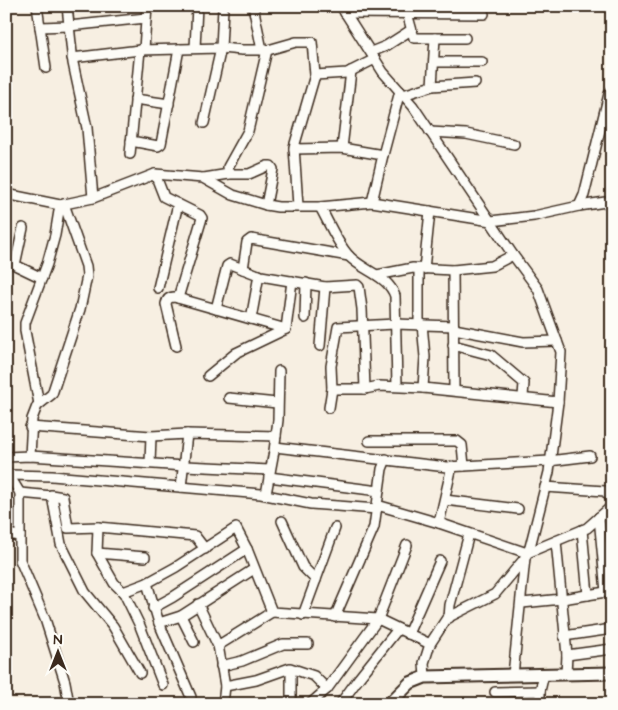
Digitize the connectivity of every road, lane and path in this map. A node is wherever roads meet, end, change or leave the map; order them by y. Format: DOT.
graph roads {
  1 [pos="37,6"];
  2 [pos="67,6"];
  3 [pos="147,6"];
  4 [pos="197,6"];
  5 [pos="253,6"];
  6 [pos="223,8"];
  7 [pos="343,10"];
  8 [pos="408,13"];
  9 [pos="484,14"];
  10 [pos="146,18"];
  11 [pos="69,26"];
  12 [pos="40,27"];
  13 [pos="411,30"];
  14 [pos="436,38"];
  15 [pos="465,38"];
  16 [pos="195,48"];
  17 [pos="222,48"];
  18 [pos="179,49"];
  19 [pos="142,50"];
  20 [pos="264,50"];
  21 [pos="373,56"];
  22 [pos="72,58"];
  23 [pos="434,62"];
  24 [pos="482,62"];
  25 [pos="46,68"];
  26 [pos="351,71"];
  27 [pos="315,75"];
  28 [pos="475,83"];
  29 [pos="432,86"];
  30 [pos="612,90"];
  31 [pos="402,93"];
  32 [pos="135,99"];
  33 [pos="169,104"];
  34 [pos="204,123"];
  35 [pos="430,132"];
  36 [pos="131,141"];
  37 [pos="514,144"];
  38 [pos="342,148"];
  39 [pos="294,149"];
  40 [pos="130,154"];
  41 [pos="383,154"];
  42 [pos="155,174"];
  43 [pos="229,174"];
  44 [pos="203,178"];
  45 [pos="6,194"];
  46 [pos="93,198"];
  47 [pos="372,202"];
  48 [pos="612,202"];
  49 [pos="178,204"];
  50 [pos="62,205"];
  51 [pos="266,205"];
  52 [pos="298,206"];
  53 [pos="320,206"];
  54 [pos="579,206"];
  55 [pos="430,211"];
  56 [pos="490,221"];
  57 [pos="23,228"];
  58 [pos="513,255"];
  59 [pos="349,256"];
  60 [pos="243,269"];
  61 [pos="422,269"];
  62 [pos="453,270"];
  63 [pos="259,275"];
  64 [pos="377,275"];
  65 [pos="42,278"];
  66 [pos="292,281"];
  67 [pos="306,283"];
  68 [pos="325,287"];
  69 [pos="158,288"];
  70 [pos="178,298"];
  71 [pos="216,309"];
  72 [pos="304,318"];
  73 [pos="251,319"];
  74 [pos="395,324"];
  75 [pos="421,324"];
  76 [pos="363,326"];
  77 [pos="454,327"];
  78 [pos="286,329"];
  79 [pos="557,341"];
  80 [pos="176,346"];
  81 [pos="320,346"];
  82 [pos="453,346"];
  83 [pos="279,371"];
  84 [pos="208,376"];
  85 [pos="397,386"];
  86 [pos="423,388"];
  87 [pos="332,389"];
  88 [pos="365,389"];
  89 [pos="454,390"];
  90 [pos="523,397"];
  91 [pos="229,398"];
  92 [pos="558,402"];
  93 [pos="277,403"];
  94 [pos="39,404"];
  95 [pos="329,408"];
  96 [pos="30,428"];
  97 [pos="187,434"];
  98 [pos="151,436"];
  99 [pos="276,436"];
  100 [pos="369,441"];
  101 [pos="275,446"];
  102 [pos="30,456"];
  103 [pos="590,456"];
  104 [pos="6,457"];
  105 [pos="386,459"];
  106 [pos="549,461"];
  107 [pos="150,463"];
  108 [pos="185,466"];
  109 [pos="452,466"];
  110 [pos="464,466"];
  111 [pos="8,472"];
  112 [pos="269,473"];
  113 [pos="545,487"];
  114 [pos="181,488"];
  115 [pos="379,492"];
  116 [pos="20,493"];
  117 [pos="266,494"];
  118 [pos="51,495"];
  119 [pos="445,500"];
  120 [pos="612,500"];
  121 [pos="612,506"];
  122 [pos="377,507"];
  123 [pos="518,509"];
  124 [pos="599,517"];
  125 [pos="282,521"];
  126 [pos="439,523"];
  127 [pos="98,527"];
  128 [pos="335,528"];
  129 [pos="582,530"];
  130 [pos="6,534"];
  131 [pos="469,534"];
  132 [pos="20,536"];
  133 [pos="556,542"];
  134 [pos="407,546"];
  135 [pos="205,549"];
  136 [pos="247,549"];
  137 [pos="97,553"];
  138 [pos="526,556"];
  139 [pos="145,557"];
  140 [pos="440,561"];
  141 [pos="254,568"];
  142 [pos="316,580"];
  143 [pos="147,583"];
  144 [pos="123,592"];
  145 [pos="609,592"];
  146 [pos="588,595"];
  147 [pos="562,599"];
  148 [pos="522,603"];
  149 [pos="198,604"];
  150 [pos="153,608"];
  151 [pos="272,612"];
  152 [pos="303,615"];
  153 [pos="181,616"];
  154 [pos="335,617"];
  155 [pos="449,618"];
  156 [pos="378,619"];
  157 [pos="159,623"];
  158 [pos="612,629"];
  159 [pos="398,630"];
  160 [pos="408,634"];
  161 [pos="564,636"];
  162 [pos="194,642"];
  163 [pos="308,644"];
  164 [pos="430,644"];
  165 [pos="218,645"];
  166 [pos="612,649"];
  167 [pos="567,655"];
  168 [pos="221,666"];
  169 [pos="292,669"];
  170 [pos="140,673"];
  171 [pos="612,673"];
  172 [pos="544,674"];
  173 [pos="566,674"];
  174 [pos="512,675"];
  175 [pos="425,677"];
  176 [pos="162,685"];
  177 [pos="225,686"];
  178 [pos="327,689"];
  179 [pos="540,691"];
  180 [pos="495,692"];
  181 [pos="192,697"];
  182 [pos="69,704"];
  183 [pos="223,704"];
  184 [pos="291,704"];
  185 [pos="310,704"];
  186 [pos="340,704"];
  187 [pos="390,704"];
  188 [pos="540,704"];
  1 -- 12 [label="street"];
  2 -- 11 [label="street"];
  3 -- 10 [label="street"];
  4 -- 16 [label="street"];
  5 -- 20 [label="street"];
  6 -- 17 [label="street"];
  7 -- 8 [label="street"];
  7 -- 21 [label="street"];
  8 -- 9 [label="street"];
  8 -- 13 [label="street"];
  10 -- 11 [label="street"];
  10 -- 19 [label="street"];
  11 -- 12 [label="street"];
  11 -- 22 [label="street"];
  12 -- 25 [label="street"];
  13 -- 14 [label="street"];
  13 -- 21 [label="street"];
  14 -- 15 [label="street"];
  14 -- 23 [label="street"];
  16 -- 17 [label="street"];
  16 -- 18 [label="street"];
  17 -- 20 [label="street"];
  17 -- 34 [label="street"];
  18 -- 19 [label="street"];
  18 -- 33 [label="street"];
  19 -- 22 [label="street"];
  19 -- 32 [label="street"];
  20 -- 27 [label="street"];
  20 -- 43 [label="street"];
  21 -- 26 [label="street"];
  21 -- 31 [label="street"];
  22 -- 46 [label="street"];
  23 -- 24 [label="street"];
  23 -- 29 [label="street"];
  26 -- 27 [label="street"];
  26 -- 38 [label="street"];
  27 -- 39 [label="street"];
  28 -- 29 [label="street"];
  29 -- 31 [label="street"];
  30 -- 54 [label="street"];
  31 -- 35 [label="street"];
  31 -- 41 [label="street"];
  32 -- 33 [label="street"];
  32 -- 36 [label="street"];
  33 -- 36 [label="street"];
  35 -- 37 [label="street"];
  35 -- 56 [label="street"];
  36 -- 40 [label="street"];
  38 -- 39 [label="street"];
  38 -- 41 [label="street"];
  39 -- 52 [label="street"];
  41 -- 47 [label="street"];
  42 -- 44 [label="street"];
  42 -- 46 [label="street"];
  42 -- 49 [label="street"];
  43 -- 44 [label="street"];
  43 -- 51 [label="street"];
  44 -- 51 [label="street"];
  45 -- 50 [label="street"];
  46 -- 50 [label="street"];
  47 -- 53 [label="street"];
  47 -- 55 [label="street"];
  48 -- 54 [label="street"];
  49 -- 69 [label="street"];
  49 -- 70 [label="street"];
  50 -- 65 [label="street"];
  50 -- 94 [label="street"];
  51 -- 52 [label="street"];
  52 -- 53 [label="street"];
  53 -- 59 [label="street"];
  54 -- 56 [label="street"];
  55 -- 56 [label="street"];
  55 -- 61 [label="street"];
  56 -- 58 [label="street"];
  57 -- 65 [label="street"];
  58 -- 62 [label="street"];
  58 -- 79 [label="street"];
  59 -- 60 [label="street"];
  59 -- 64 [label="street"];
  60 -- 63 [label="street"];
  60 -- 71 [label="street"];
  61 -- 62 [label="street"];
  61 -- 64 [label="street"];
  61 -- 75 [label="street"];
  62 -- 77 [label="street"];
  63 -- 66 [label="street"];
  63 -- 73 [label="street"];
  64 -- 74 [label="street"];
  65 -- 94 [label="street"];
  66 -- 67 [label="street"];
  66 -- 78 [label="street"];
  67 -- 68 [label="street"];
  67 -- 72 [label="street"];
  68 -- 76 [label="street"];
  68 -- 81 [label="street"];
  70 -- 71 [label="street"];
  70 -- 80 [label="street"];
  71 -- 73 [label="street"];
  73 -- 78 [label="street"];
  74 -- 75 [label="street"];
  74 -- 76 [label="street"];
  74 -- 85 [label="street"];
  75 -- 77 [label="street"];
  75 -- 86 [label="street"];
  76 -- 87 [label="street"];
  76 -- 88 [label="street"];
  77 -- 79 [label="street"];
  77 -- 82 [label="street"];
  78 -- 84 [label="street"];
  79 -- 92 [label="street"];
  82 -- 89 [label="street"];
  82 -- 90 [label="street"];
  83 -- 93 [label="street"];
  85 -- 86 [label="street"];
  85 -- 88 [label="street"];
  86 -- 89 [label="street"];
  87 -- 88 [label="street"];
  87 -- 95 [label="street"];
  89 -- 90 [label="street"];
  90 -- 92 [label="street"];
  91 -- 93 [label="street"];
  92 -- 106 [label="street"];
  93 -- 99 [label="street"];
  94 -- 96 [label="street"];
  96 -- 98 [label="street"];
  96 -- 102 [label="street"];
  97 -- 98 [label="street"];
  97 -- 99 [label="street"];
  97 -- 108 [label="street"];
  98 -- 107 [label="street"];
  99 -- 101 [label="street"];
  100 -- 110 [label="street"];
  101 -- 105 [label="street"];
  101 -- 112 [label="street"];
  102 -- 104 [label="street"];
  102 -- 107 [label="street"];
  103 -- 106 [label="street"];
  105 -- 109 [label="street"];
  105 -- 115 [label="street"];
  106 -- 110 [label="street"];
  106 -- 113 [label="street"];
  107 -- 108 [label="street"];
  108 -- 112 [label="street"];
  108 -- 114 [label="street"];
  109 -- 110 [label="street"];
  109 -- 119 [label="street"];
  111 -- 114 [label="street"];
  111 -- 116 [label="street"];
  112 -- 115 [label="street"];
  112 -- 117 [label="street"];
  113 -- 120 [label="street"];
  113 -- 138 [label="street"];
  114 -- 117 [label="street"];
  115 -- 122 [label="street"];
  116 -- 118 [label="street"];
  116 -- 132 [label="street"];
  117 -- 122 [label="street"];
  118 -- 127 [label="street"];
  118 -- 170 [label="street"];
  119 -- 123 [label="street"];
  119 -- 126 [label="street"];
  121 -- 124 [label="street"];
  122 -- 126 [label="street"];
  122 -- 154 [label="street"];
  124 -- 129 [label="street"];
  124 -- 145 [label="street"];
  125 -- 142 [label="street"];
  126 -- 131 [label="street"];
  127 -- 135 [label="street"];
  127 -- 137 [label="street"];
  128 -- 142 [label="street"];
  129 -- 133 [label="street"];
  129 -- 146 [label="street"];
  130 -- 132 [label="street"];
  131 -- 138 [label="street"];
  131 -- 155 [label="street"];
  132 -- 182 [label="street"];
  133 -- 138 [label="street"];
  133 -- 147 [label="street"];
  134 -- 156 [label="street"];
  135 -- 136 [label="street"];
  135 -- 143 [label="street"];
  136 -- 141 [label="street"];
  136 -- 150 [label="street"];
  137 -- 139 [label="street"];
  137 -- 144 [label="street"];
  138 -- 148 [label="street"];
  138 -- 155 [label="street"];
  140 -- 160 [label="street"];
  141 -- 149 [label="street"];
  141 -- 151 [label="street"];
  142 -- 152 [label="street"];
  143 -- 144 [label="street"];
  143 -- 150 [label="street"];
  144 -- 176 [label="street"];
  145 -- 146 [label="street"];
  146 -- 147 [label="street"];
  147 -- 148 [label="street"];
  147 -- 161 [label="street"];
  148 -- 174 [label="street"];
  149 -- 153 [label="street"];
  149 -- 165 [label="street"];
  150 -- 157 [label="street"];
  151 -- 152 [label="street"];
  151 -- 165 [label="street"];
  152 -- 154 [label="street"];
  153 -- 157 [label="street"];
  153 -- 162 [label="street"];
  154 -- 156 [label="street"];
  155 -- 164 [label="street"];
  156 -- 159 [label="street"];
  156 -- 178 [label="street"];
  157 -- 181 [label="street"];
  158 -- 161 [label="street"];
  159 -- 160 [label="street"];
  159 -- 186 [label="street"];
  160 -- 164 [label="street"];
  161 -- 167 [label="street"];
  163 -- 168 [label="street"];
  164 -- 175 [label="street"];
  165 -- 168 [label="street"];
  166 -- 167 [label="street"];
  167 -- 173 [label="street"];
  168 -- 177 [label="street"];
  169 -- 177 [label="street"];
  169 -- 178 [label="street"];
  169 -- 184 [label="street"];
  171 -- 173 [label="main road"];
  172 -- 173 [label="main road"];
  172 -- 174 [label="main road"];
  172 -- 179 [label="street"];
  174 -- 175 [label="main road"];
  175 -- 187 [label="main road"];
  177 -- 183 [label="street"];
  178 -- 185 [label="street"];
  179 -- 180 [label="street"];
  179 -- 188 [label="street"];
}
